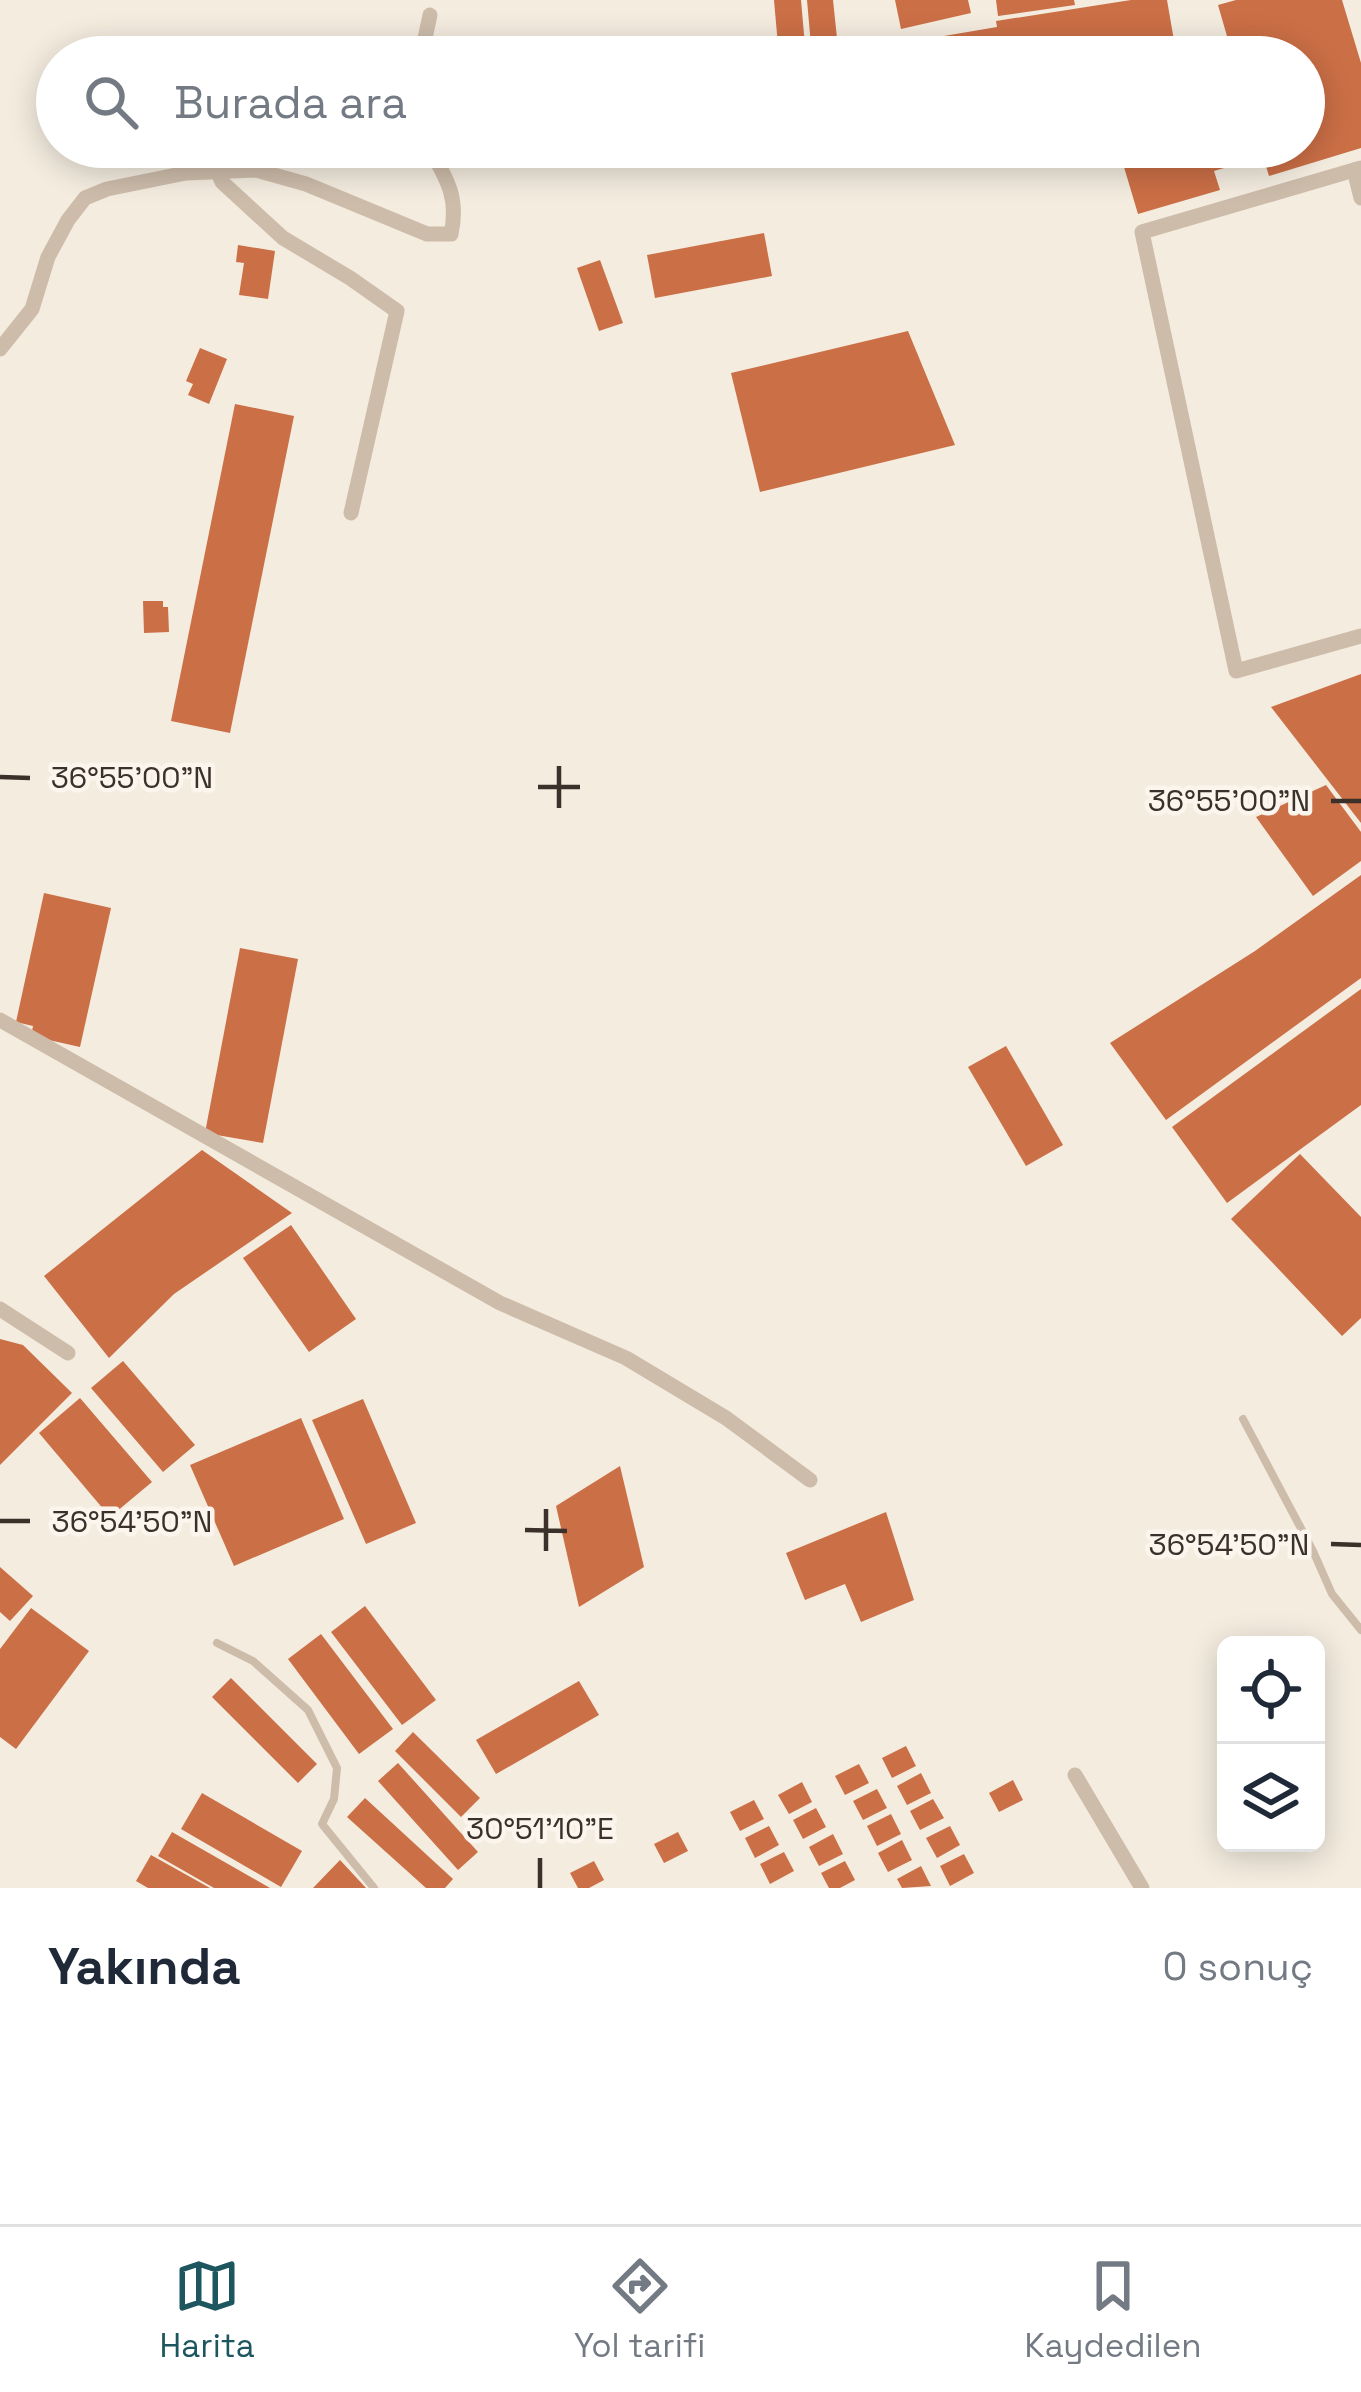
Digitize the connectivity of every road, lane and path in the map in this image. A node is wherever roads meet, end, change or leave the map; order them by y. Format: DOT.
graph roads {
  1 [pos="430,15"];
  2 [pos="426,36"];
  3 [pos="441,168"];
  4 [pos="1358,169"];
  5 [pos="218,171"];
  6 [pos="1361,198"];
  7 [pos="0,349"];
  8 [pos="351,512"];
  9 [pos="1361,636"];
  10 [pos="0,1020"];
  11 [pos="0,1309"];
  12 [pos="68,1353"];
  13 [pos="1243,1419"];
  14 [pos="810,1480"];
  15 [pos="1361,1630"];
  16 [pos="217,1642"];
  17 [pos="1075,1775"];
  18 [pos="374,1888"];
  19 [pos="1142,1888"];
  1 -- 2 [label="street"];
  3 -- 5 [label="street"];
  4 -- 6 [label="street"];
  4 -- 9 [label="street"];
  5 -- 7 [label="street"];
  5 -- 8 [label="street"];
  10 -- 14 [label="street"];
  11 -- 12 [label="street"];
  13 -- 15 [label="lane"];
  16 -- 18 [label="lane"];
  17 -- 19 [label="street"];
}
